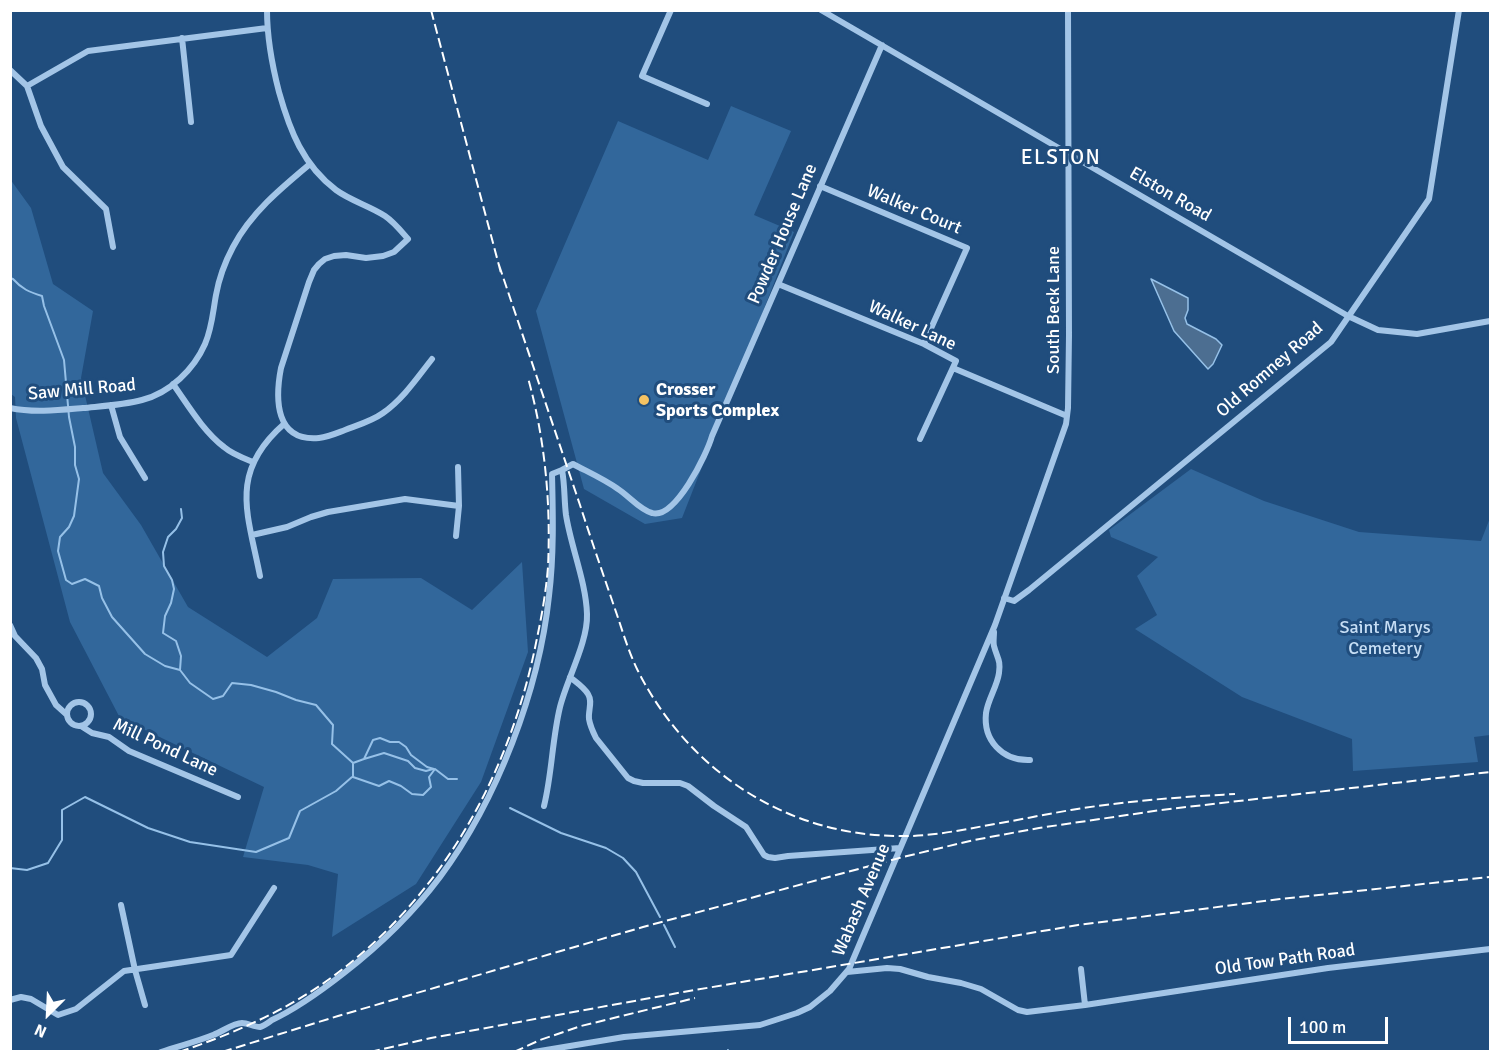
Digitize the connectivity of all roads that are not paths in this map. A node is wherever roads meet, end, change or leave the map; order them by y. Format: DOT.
graph roads {
  1 [pos="267,10"];
  2 [pos="671,10"];
  3 [pos="820,10"];
  4 [pos="1068,10"];
  5 [pos="1459,10"];
  6 [pos="267,28"];
  7 [pos="182,38"];
  8 [pos="882,45"];
  9 [pos="10,70"];
  10 [pos="27,86"];
  11 [pos="707,104"];
  12 [pos="191,122"];
  13 [pos="1068,154"];
  14 [pos="310,164"];
  15 [pos="819,186"];
  16 [pos="113,247"];
  17 [pos="778,284"];
  18 [pos="1348,316"];
  19 [pos="1491,321"];
  20 [pos="924,344"];
  21 [pos="432,359"];
  22 [pos="953,368"];
  23 [pos="173,384"];
  24 [pos="111,405"];
  25 [pos="10,408"];
  26 [pos="1067,416"];
  27 [pos="284,424"];
  28 [pos="920,439"];
  29 [pos="253,462"];
  30 [pos="458,467"];
  31 [pos="562,470"];
  32 [pos="145,478"];
  33 [pos="459,506"];
  34 [pos="252,535"];
  35 [pos="456,536"];
  36 [pos="260,576"];
  37 [pos="1004,598"];
  38 [pos="10,625"];
  39 [pos="995,625"];
  40 [pos="570,677"];
  41 [pos="66,714"];
  42 [pos="81,726"];
  43 [pos="1030,760"];
  44 [pos="238,797"];
  45 [pos="544,806"];
  46 [pos="900,849"];
  47 [pos="274,888"];
  48 [pos="121,905"];
  49 [pos="1491,949"];
  50 [pos="1081,969"];
  51 [pos="135,970"];
  52 [pos="847,972"];
  53 [pos="10,1000"];
  54 [pos="145,1005"];
  55 [pos="1085,1005"];
  56 [pos="161,1052"];
  57 [pos="534,1052"];
  1 -- 6 [label="street"];
  2 -- 11 [label="street"];
  3 -- 8 [label="street, Elston Road"];
  4 -- 13 [label="street, South Beck Lane"];
  5 -- 18 [label="street, Old Romney Road"];
  6 -- 7 [label="street"];
  6 -- 14 [label="street"];
  7 -- 10 [label="street"];
  7 -- 12 [label="street"];
  8 -- 13 [label="street, Elston Road"];
  8 -- 15 [label="street, Powder House Lane"];
  9 -- 10 [label="street"];
  10 -- 16 [label="street"];
  13 -- 18 [label="street, Elston Road"];
  13 -- 26 [label="street, South Beck Lane"];
  14 -- 23 [label="street, Saw Mill Road"];
  14 -- 27 [label="street"];
  15 -- 17 [label="street, Powder House Lane"];
  15 -- 20 [label="street, Walker Court"];
  17 -- 20 [label="street, Walker Lane"];
  17 -- 31 [label="street, Powder House Lane"];
  18 -- 19 [label="street, Elston Road"];
  18 -- 37 [label="street, Old Romney Road"];
  20 -- 22 [label="street, Walker Lane"];
  21 -- 27 [label="street"];
  22 -- 26 [label="street"];
  22 -- 28 [label="street, Walker Lane"];
  23 -- 24 [label="street, Saw Mill Road"];
  23 -- 29 [label="street"];
  24 -- 25 [label="street, Saw Mill Road"];
  24 -- 32 [label="street"];
  26 -- 37 [label="street, South Beck Lane"];
  27 -- 29 [label="street"];
  29 -- 34 [label="street"];
  30 -- 33 [label="street"];
  31 -- 40 [label="street"];
  31 -- 56 [label="street"];
  33 -- 34 [label="street"];
  33 -- 35 [label="street"];
  34 -- 36 [label="street"];
  37 -- 39 [label="street, Wabash Avenue"];
  38 -- 41 [label="street, Mill Pond Lane"];
  39 -- 43 [label="street"];
  39 -- 46 [label="street, Wabash Avenue"];
  40 -- 45 [label="street"];
  40 -- 46 [label="street"];
  41 -- 42 [label="street, Mill Pond Lane"];
  41 -- 42 [label="street, Mill Pond Lane"];
  42 -- 44 [label="street, Mill Pond Lane"];
  46 -- 52 [label="street, Wabash Avenue"];
  47 -- 51 [label="street"];
  48 -- 51 [label="street"];
  49 -- 55 [label="street, Old Tow Path Road"];
  50 -- 55 [label="street"];
  51 -- 53 [label="street"];
  51 -- 54 [label="street"];
  52 -- 55 [label="street, Old Tow Path Road"];
  52 -- 57 [label="street, Wabash Avenue"];
}
